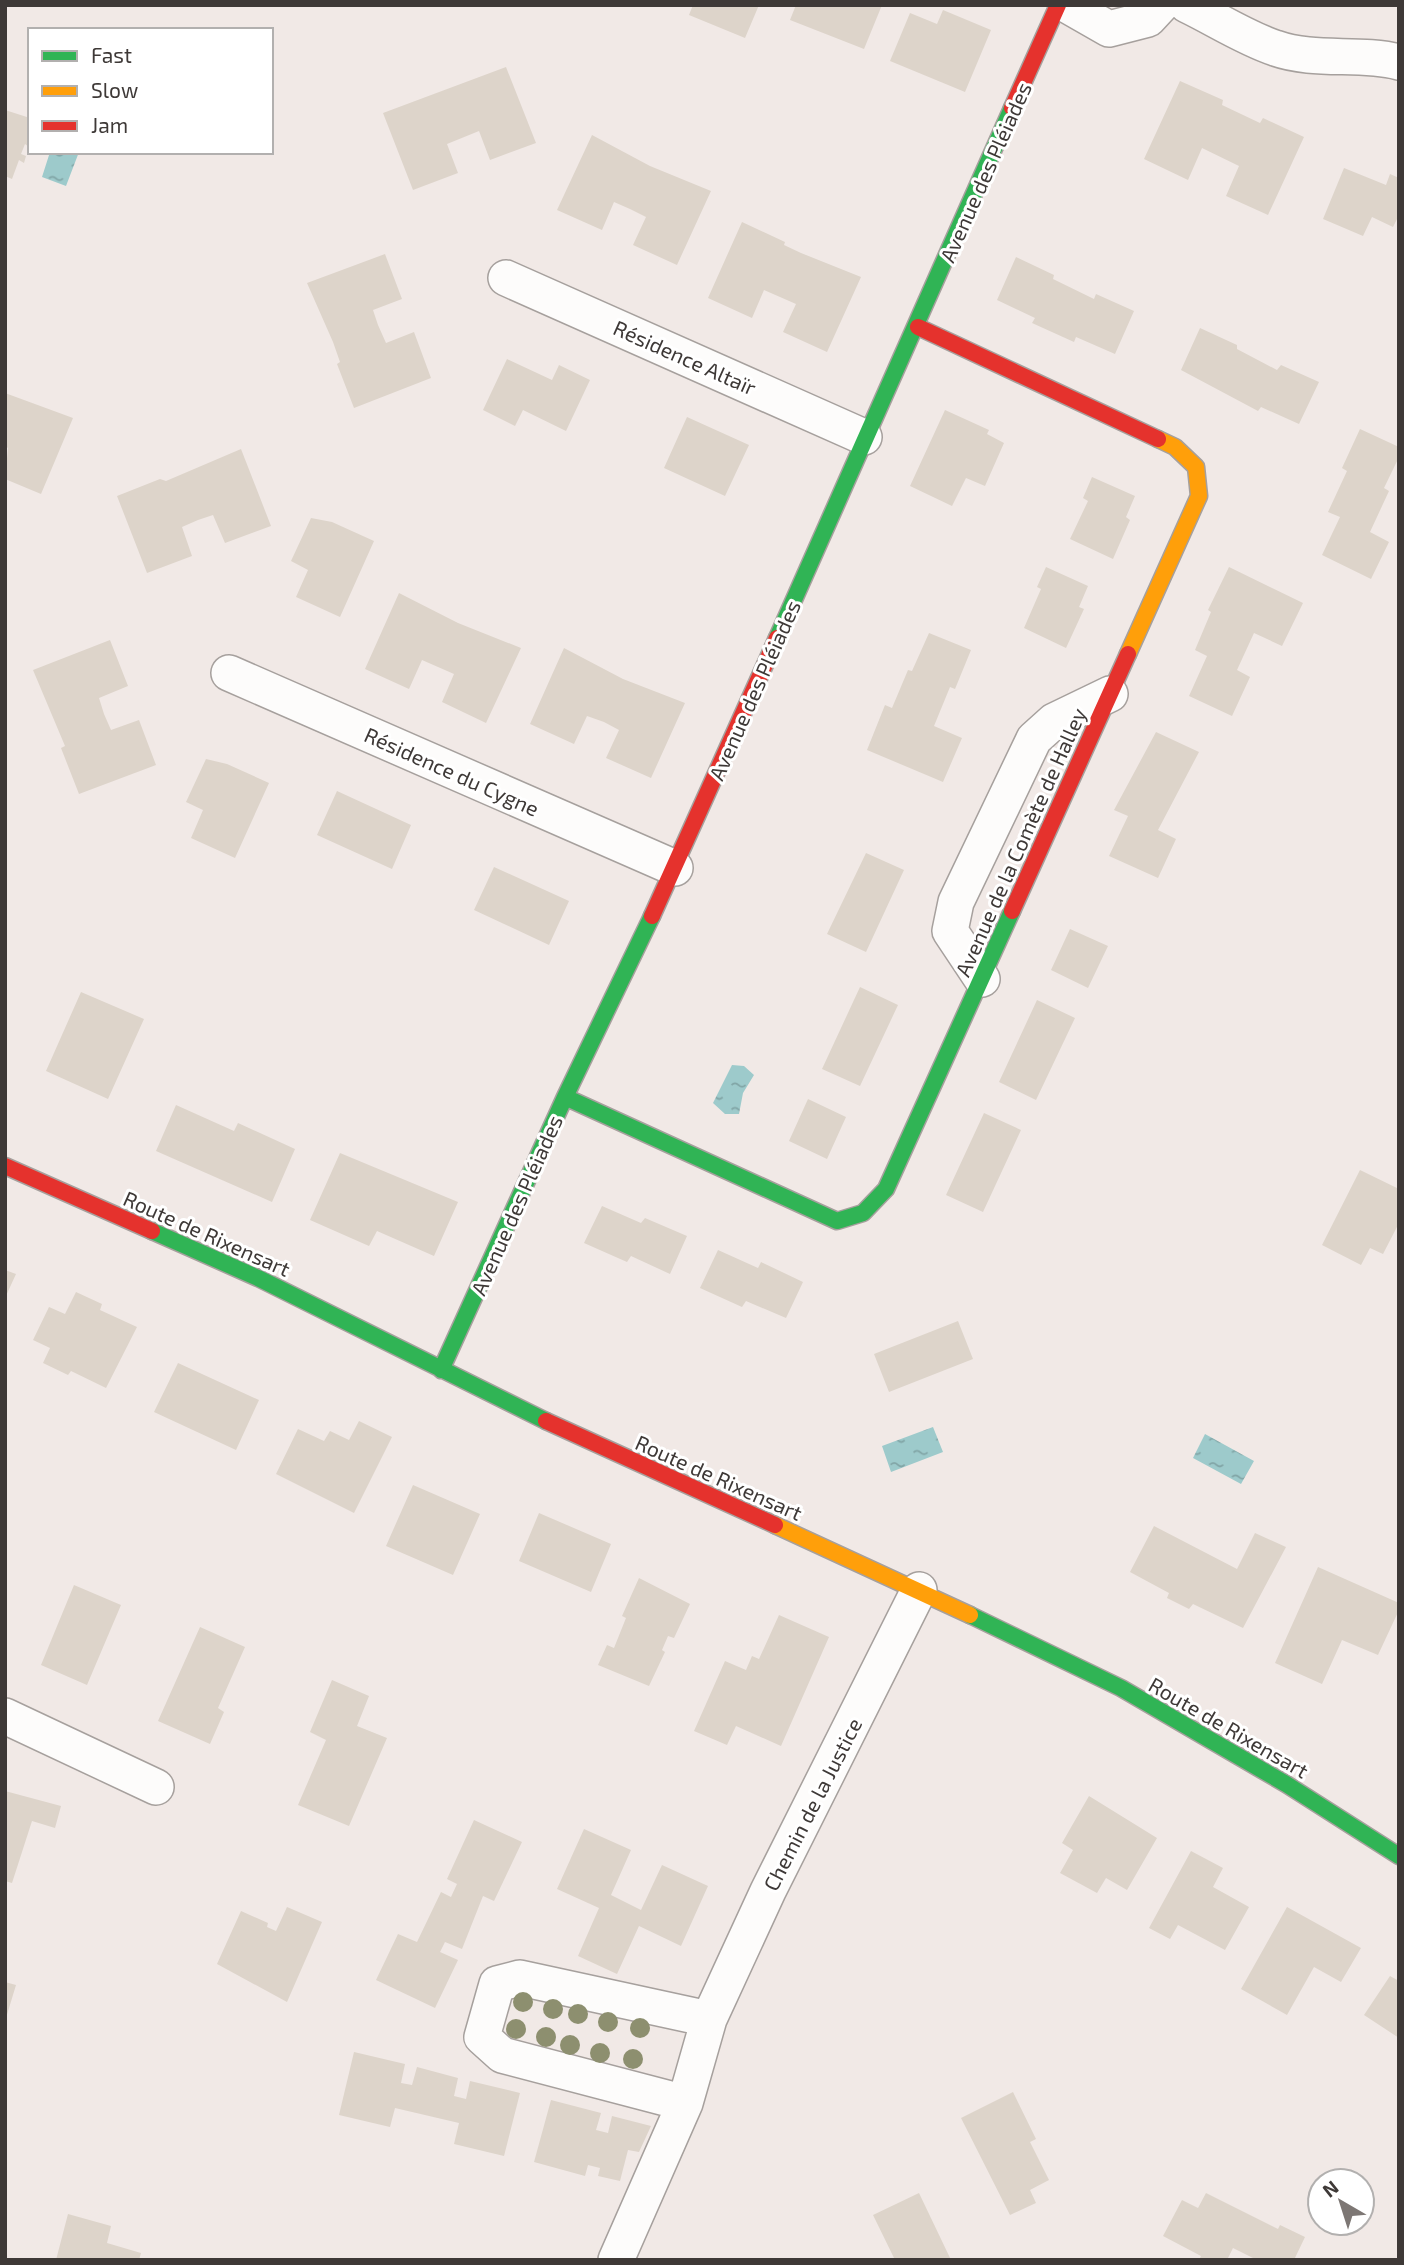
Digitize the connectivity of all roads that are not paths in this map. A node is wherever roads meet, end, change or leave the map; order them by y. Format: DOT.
graph roads {
  1 [pos="1058,5"];
  2 [pos="1067,5"];
  3 [pos="1161,5"];
  4 [pos="1187,5"];
  5 [pos="1399,62"];
  6 [pos="506,278"];
  7 [pos="918,327"];
  8 [pos="864,437"];
  9 [pos="229,673"];
  10 [pos="1110,694"];
  11 [pos="675,868"];
  12 [pos="982,979"];
  13 [pos="565,1097"];
  14 [pos="5,1166"];
  15 [pos="441,1370"];
  16 [pos="919,1590"];
  17 [pos="5,1716"];
  18 [pos="156,1787"];
  19 [pos="1399,1856"];
  20 [pos="709,2019"];
  21 [pos="685,2103"];
  22 [pos="616,2260"];
  1 -- 7 [label="street, Avenue des Pléiades"];
  2 -- 3 [label="street"];
  4 -- 5 [label="street"];
  6 -- 8 [label="street, Résidence Altaïr"];
  7 -- 8 [label="street, Avenue des Pléiades"];
  7 -- 10 [label="street, Avenue de la Comète de Halley"];
  8 -- 11 [label="street, Avenue des Pléiades"];
  9 -- 11 [label="street, Résidence du Cygne"];
  10 -- 12 [label="street, Avenue de la Comète de Halley"];
  10 -- 12 [label="street"];
  11 -- 13 [label="street, Avenue des Pléiades"];
  12 -- 13 [label="street, Avenue de la Comète de Halley"];
  13 -- 15 [label="street, Avenue des Pléiades"];
  14 -- 15 [label="street, Route de Rixensart"];
  15 -- 16 [label="street, Route de Rixensart"];
  16 -- 19 [label="street, Route de Rixensart"];
  16 -- 20 [label="street, Chemin de la Justice"];
  17 -- 18 [label="street"];
  20 -- 21 [label="street, Chemin de la Justice"];
  20 -- 21 [label="street"];
  21 -- 22 [label="street, Chemin de la Justice"];
}
